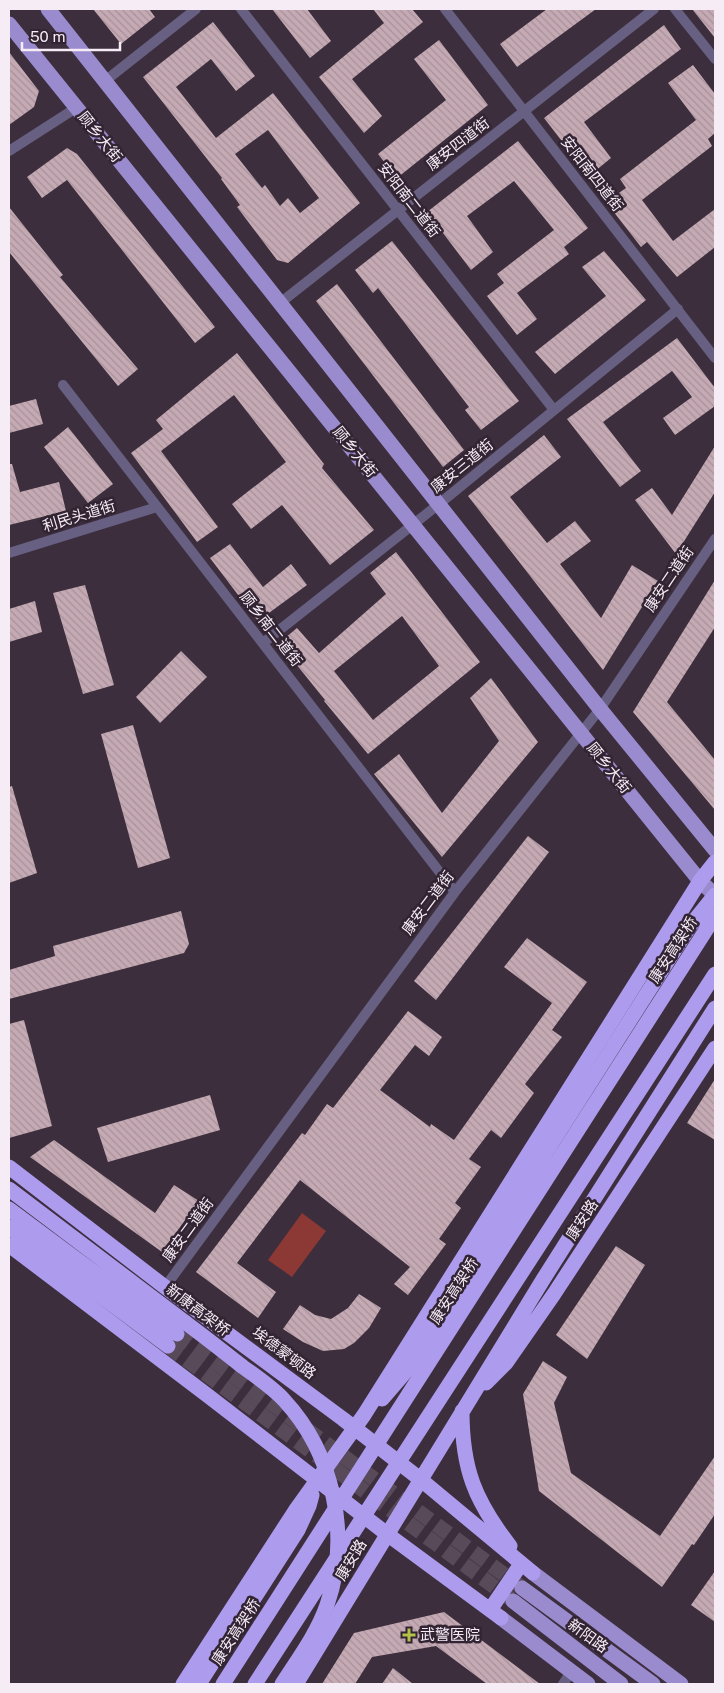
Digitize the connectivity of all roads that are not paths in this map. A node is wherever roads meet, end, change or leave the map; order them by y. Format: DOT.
graph roads {
  1 [pos="48,9"];
  2 [pos="196,9"];
  3 [pos="241,9"];
  4 [pos="445,9"];
  5 [pos="654,9"];
  6 [pos="675,9"];
  7 [pos="9,24"];
  8 [pos="715,59"];
  9 [pos="104,81"];
  10 [pos="76,108"];
  11 [pos="524,111"];
  12 [pos="9,150"];
  13 [pos="398,210"];
  14 [pos="280,303"];
  15 [pos="678,309"];
  16 [pos="715,358"];
  17 [pos="63,385"];
  18 [pos="554,410"];
  19 [pos="438,504"];
  20 [pos="157,507"];
  21 [pos="413,524"];
  22 [pos="715,539"];
  23 [pos="9,553"];
  24 [pos="262,644"];
  25 [pos="600,709"];
  26 [pos="581,733"];
  27 [pos="715,850"];
  28 [pos="715,862"];
  29 [pos="700,881"];
  30 [pos="455,892"];
  31 [pos="715,895"];
  32 [pos="715,916"];
  33 [pos="715,974"];
  34 [pos="715,1008"];
  35 [pos="715,1048"];
  36 [pos="9,1167"];
  37 [pos="9,1189"];
  38 [pos="9,1209"];
  39 [pos="9,1227"];
  40 [pos="9,1246"];
  41 [pos="165,1287"];
  42 [pos="464,1406"];
  43 [pos="364,1415"];
  44 [pos="420,1479"];
  45 [pos="315,1483"];
  46 [pos="387,1534"];
  47 [pos="527,1569"];
  48 [pos="522,1588"];
  49 [pos="513,1601"];
  50 [pos="495,1614"];
  51 [pos="567,1678"];
  52 [pos="183,1684"];
  53 [pos="199,1684"];
  54 [pos="223,1684"];
  55 [pos="255,1684"];
  56 [pos="282,1684"];
  57 [pos="296,1684"];
  58 [pos="588,1684"];
  59 [pos="621,1684"];
  60 [pos="653,1684"];
  61 [pos="681,1684"];
  1 -- 9 [label="main road, 顾乡大街"];
  2 -- 9 [label="street"];
  3 -- 13 [label="street, 安阳南二道街"];
  4 -- 11 [label="street, 安阳南四道街"];
  5 -- 11 [label="street, 康安四道街"];
  6 -- 8 [label="street"];
  7 -- 10 [label="main road, 顾乡大街"];
  9 -- 14 [label="main road, 顾乡大街"];
  10 -- 12 [label="street"];
  10 -- 21 [label="main road, 顾乡大街"];
  11 -- 13 [label="street, 康安四道街"];
  11 -- 15 [label="street, 安阳南四道街"];
  13 -- 14 [label="street, 康安四道街"];
  13 -- 18 [label="street, 安阳南二道街"];
  14 -- 19 [label="main road, 顾乡大街"];
  15 -- 16 [label="street, 安阳南四道街"];
  15 -- 18 [label="street, 康安三道街"];
  17 -- 20 [label="street, 顾乡南二道街"];
  18 -- 19 [label="street, 康安三道街"];
  19 -- 21 [label="street, 康安三道街"];
  19 -- 25 [label="main road, 顾乡大街"];
  20 -- 23 [label="street, 利民头道街"];
  20 -- 24 [label="street, 顾乡南二道街"];
  21 -- 24 [label="street, 康安三道街"];
  21 -- 26 [label="main road, 顾乡大街"];
  22 -- 25 [label="street, 康安二道街"];
  24 -- 30 [label="street, 顾乡南二道街"];
  25 -- 26 [label="street, 康安二道街"];
  25 -- 27 [label="main road, 顾乡大街"];
  26 -- 29 [label="main road, 顾乡大街"];
  26 -- 30 [label="street, 康安二道街"];
  28 -- 29 [label="highway"];
  29 -- 31 [label="main road, 顾乡大街"];
  29 -- 43 [label="highway"];
  30 -- 41 [label="street, 康安二道街"];
  31 -- 43 [label="highway, bridge"];
  32 -- 54 [label="highway, 康安高架桥, bridge"];
  33 -- 55 [label="highway, bridge"];
  34 -- 42 [label="highway, 康安路"];
  35 -- 42 [label="highway, 康安路"];
  36 -- 41 [label="highway, 埃德蒙顿路"];
  37 -- 56 [label="highway, 新康高架桥, bridge"];
  38 -- 39 [label="highway"];
  40 -- 46 [label="highway"];
  41 -- 44 [label="highway, 埃德蒙顿路"];
  42 -- 44 [label="highway, 康安路"];
  42 -- 47 [label="highway"];
  43 -- 45 [label="highway"];
  44 -- 46 [label="highway, 康安路"];
  44 -- 47 [label="highway, 埃德蒙顿路"];
  45 -- 52 [label="highway"];
  45 -- 53 [label="highway"];
  46 -- 50 [label="highway"];
  46 -- 57 [label="highway, 康安路"];
  47 -- 50 [label="highway"];
  47 -- 61 [label="main road"];
  48 -- 60 [label="main road, 新阳路"];
  49 -- 59 [label="main road, 新阳路"];
  50 -- 51 [label="main road"];
  51 -- 58 [label="main road"];
}
